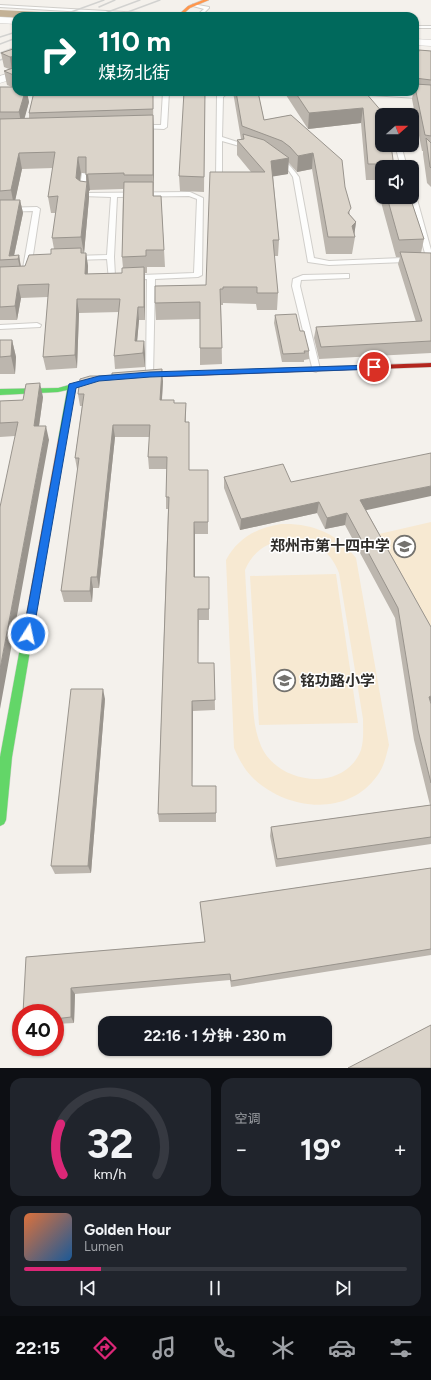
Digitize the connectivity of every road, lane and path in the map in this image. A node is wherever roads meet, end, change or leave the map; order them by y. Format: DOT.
graph roads {
  1 [pos="207,0"];
  2 [pos="195,5"];
  3 [pos="0,6"];
  4 [pos="107,12"];
  5 [pos="184,12"];
  6 [pos="202,12"];
  7 [pos="0,20"];
  8 [pos="12,21"];
  9 [pos="419,27"];
  10 [pos="431,28"];
  11 [pos="419,42"];
  12 [pos="431,43"];
  13 [pos="12,76"];
  14 [pos="0,80"];
  15 [pos="166,96"];
  16 [pos="220,96"];
  17 [pos="419,96"];
  18 [pos="431,97"];
  19 [pos="133,128"];
  20 [pos="219,138"];
  21 [pos="259,150"];
  22 [pos="272,156"];
  23 [pos="84,174"];
  24 [pos="219,177"];
  25 [pos="114,196"];
  26 [pos="415,204"];
  27 [pos="0,210"];
  28 [pos="110,257"];
  29 [pos="65,258"];
  30 [pos="430,259"];
  31 [pos="25,276"];
  32 [pos="346,276"];
  33 [pos="151,277"];
  34 [pos="37,325"];
  35 [pos="0,327"];
  36 [pos="431,365"];
  37 [pos="316,369"];
  38 [pos="150,374"];
  39 [pos="123,376"];
  40 [pos="92,380"];
  41 [pos="72,386"];
  42 [pos="0,392"];
  43 [pos="3,758"];
  44 [pos="0,820"];
  1 -- 2 [label="street"];
  2 -- 5 [label="street"];
  2 -- 6 [label="lane"];
  3 -- 4 [label="lane"];
  7 -- 8 [label="street"];
  9 -- 10 [label="lane"];
  11 -- 12 [label="street"];
  13 -- 14 [label="street"];
  15 -- 19 [label="lane"];
  16 -- 20 [label="lane"];
  17 -- 18 [label="lane"];
  20 -- 21 [label="lane"];
  20 -- 24 [label="lane"];
  22 -- 30 [label="lane"];
  23 -- 25 [label="lane"];
  25 -- 28 [label="lane"];
  25 -- 33 [label="lane"];
  26 -- 30 [label="lane"];
  27 -- 31 [label="lane"];
  28 -- 29 [label="lane"];
  28 -- 33 [label="lane"];
  32 -- 37 [label="lane"];
  33 -- 38 [label="lane"];
  34 -- 35 [label="lane"];
  36 -- 37 [label="street"];
  37 -- 38 [label="street"];
  38 -- 39 [label="street"];
  40 -- 41 [label="street"];
  41 -- 42 [label="street"];
  41 -- 43 [label="street"];
  43 -- 44 [label="street"];
}
